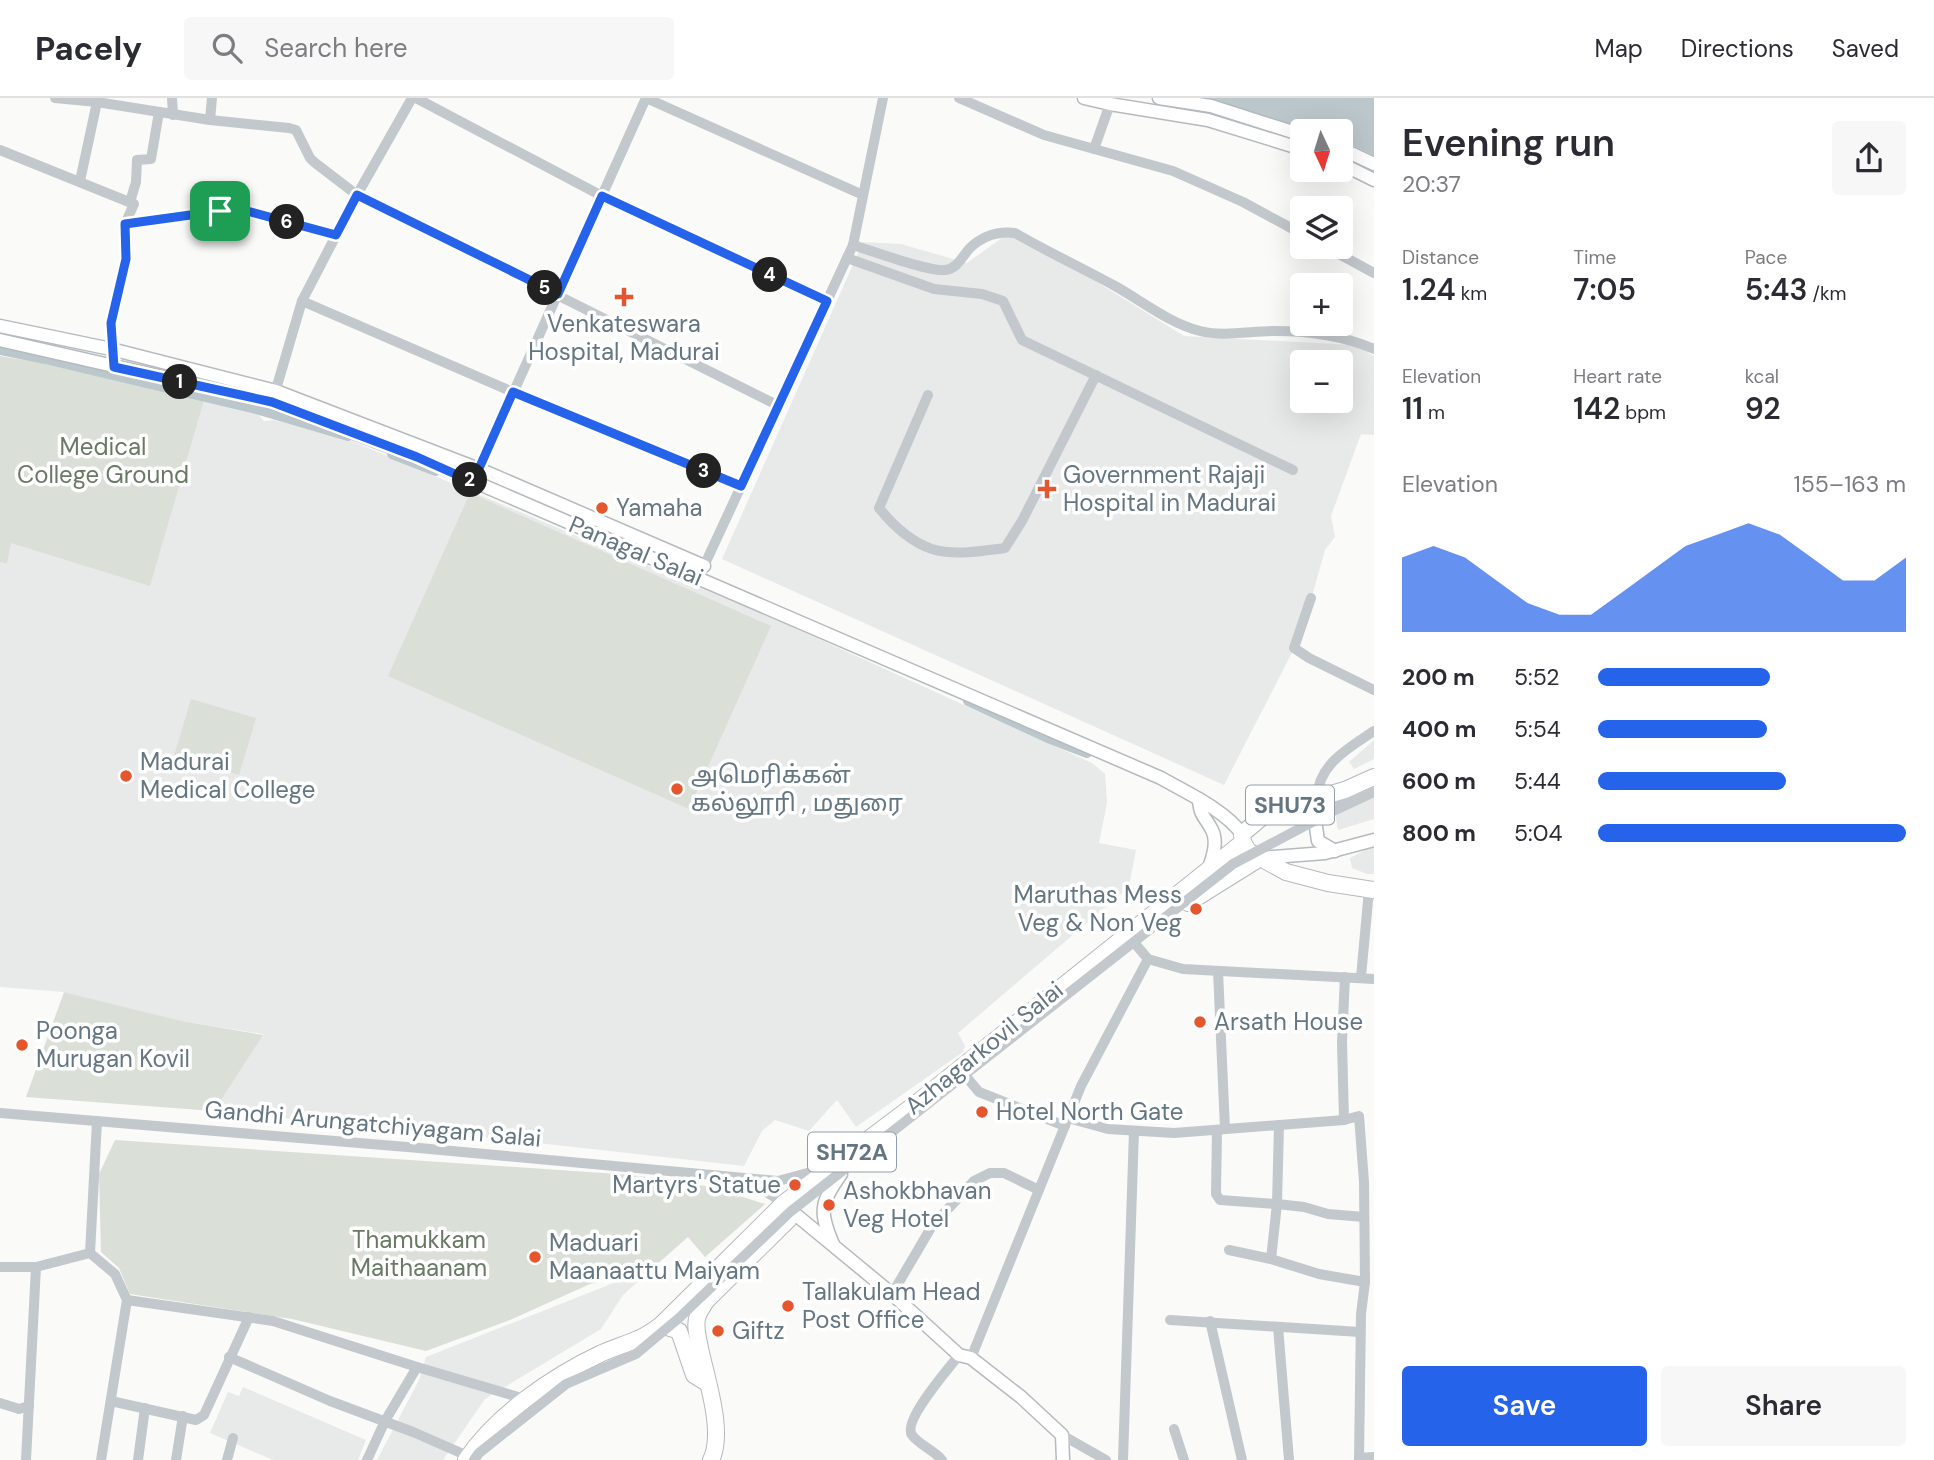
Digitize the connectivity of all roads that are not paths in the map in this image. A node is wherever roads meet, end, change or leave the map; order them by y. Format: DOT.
graph roads {
  1 [pos="55,98"];
  2 [pos="173,98"];
  3 [pos="212,98"];
  4 [pos="414,98"];
  5 [pos="646,98"];
  6 [pos="883,98"];
  7 [pos="959,98"];
  8 [pos="1084,98"];
  9 [pos="1158,98"];
  10 [pos="1103,101"];
  11 [pos="97,102"];
  12 [pos="1137,103"];
  13 [pos="159,112"];
  14 [pos="173,116"];
  15 [pos="210,120"];
  16 [pos="1290,131"];
  17 [pos="1290,145"];
  18 [pos="1094,149"];
  19 [pos="0,150"];
  20 [pos="1353,154"];
  21 [pos="1374,164"];
  22 [pos="1353,170"];
  23 [pos="1374,180"];
  24 [pos="80,181"];
  25 [pos="357,195"];
  26 [pos="863,195"];
  27 [pos="602,196"];
  28 [pos="130,202"];
  29 [pos="125,224"];
  30 [pos="1290,227"];
  31 [pos="336,235"];
  32 [pos="853,245"];
  33 [pos="847,258"];
  34 [pos="1348,259"];
  35 [pos="1374,273"];
  36 [pos="558,294"];
  37 [pos="302,300"];
  38 [pos="827,301"];
  39 [pos="0,326"];
  40 [pos="0,340"];
  41 [pos="1374,349"];
  42 [pos="113,350"];
  43 [pos="114,367"];
  44 [pos="1096,375"];
  45 [pos="513,392"];
  46 [pos="928,395"];
  47 [pos="274,396"];
  48 [pos="779,406"];
  49 [pos="479,469"];
  50 [pos="1293,470"];
  51 [pos="473,482"];
  52 [pos="741,486"];
  53 [pos="704,566"];
  54 [pos="1311,598"];
  55 [pos="1374,690"];
  56 [pos="1374,731"];
  57 [pos="1374,777"];
  58 [pos="1374,793"];
  59 [pos="1317,798"];
  60 [pos="1199,799"];
  61 [pos="1242,838"];
  62 [pos="1374,840"];
  63 [pos="1335,851"];
  64 [pos="1260,858"];
  65 [pos="1209,869"];
  66 [pos="1371,890"];
  67 [pos="1137,946"];
  68 [pos="1148,959"];
  69 [pos="1218,971"];
  70 [pos="1345,977"];
  71 [pos="1361,977"];
  72 [pos="1374,979"];
  73 [pos="968,1079"];
  74 [pos="0,1113"];
  75 [pos="1344,1120"];
  76 [pos="97,1121"];
  77 [pos="1066,1122"];
  78 [pos="1279,1125"];
  79 [pos="1221,1130"];
  80 [pos="1134,1131"];
  81 [pos="841,1167"];
  82 [pos="743,1178"];
  83 [pos="1369,1182"];
  84 [pos="1039,1190"];
  85 [pos="1277,1204"];
  86 [pos="789,1209"];
  87 [pos="1364,1217"];
  88 [pos="834,1247"];
  89 [pos="1229,1250"];
  90 [pos="90,1253"];
  91 [pos="1271,1259"];
  92 [pos="36,1266"];
  93 [pos="0,1267"];
  94 [pos="1364,1282"];
  95 [pos="892,1294"];
  96 [pos="127,1300"];
  97 [pos="249,1317"];
  98 [pos="1170,1320"];
  99 [pos="1210,1321"];
  100 [pos="661,1325"];
  101 [pos="1278,1327"];
  102 [pos="1360,1332"];
  103 [pos="965,1356"];
  104 [pos="229,1357"];
  105 [pos="1360,1357"];
  106 [pos="1374,1357"];
  107 [pos="417,1367"];
  108 [pos="707,1383"];
  109 [pos="525,1399"];
  110 [pos="111,1401"];
  111 [pos="0,1403"];
  112 [pos="29,1406"];
  113 [pos="145,1408"];
  114 [pos="183,1416"];
  115 [pos="385,1421"];
  116 [pos="1174,1429"];
  117 [pos="1062,1435"];
  118 [pos="233,1437"];
  119 [pos="1374,1457"];
  120 [pos="469,1459"];
  121 [pos="1359,1459"];
  122 [pos="26,1460"];
  123 [pos="101,1460"];
  124 [pos="138,1460"];
  125 [pos="176,1460"];
  126 [pos="227,1460"];
  127 [pos="367,1460"];
  128 [pos="711,1460"];
  129 [pos="942,1460"];
  130 [pos="1063,1460"];
  131 [pos="1106,1460"];
  132 [pos="1123,1460"];
  133 [pos="1184,1460"];
  134 [pos="1242,1460"];
  135 [pos="1289,1460"];
  1 -- 11 [label="street"];
  2 -- 14 [label="street"];
  3 -- 15 [label="street"];
  4 -- 25 [label="street"];
  4 -- 27 [label="street"];
  5 -- 26 [label="street"];
  5 -- 27 [label="street"];
  6 -- 26 [label="street"];
  7 -- 18 [label="street"];
  8 -- 10 [label="main road"];
  9 -- 16 [label="main road"];
  10 -- 12 [label="main road"];
  10 -- 18 [label="street"];
  11 -- 13 [label="street"];
  11 -- 24 [label="street"];
  12 -- 17 [label="main road"];
  13 -- 14 [label="street"];
  13 -- 28 [label="street"];
  14 -- 15 [label="street"];
  15 -- 25 [label="street"];
  18 -- 30 [label="street"];
  19 -- 24 [label="street"];
  20 -- 21 [label="main road"];
  22 -- 23 [label="main road"];
  24 -- 28 [label="street"];
  25 -- 31 [label="street"];
  25 -- 36 [label="street"];
  26 -- 32 [label="street"];
  27 -- 36 [label="street"];
  27 -- 38 [label="street"];
  28 -- 29 [label="street"];
  29 -- 31 [label="street"];
  29 -- 42 [label="street"];
  31 -- 37 [label="street"];
  32 -- 33 [label="street"];
  32 -- 41 [label="street"];
  33 -- 38 [label="street"];
  33 -- 44 [label="street"];
  34 -- 35 [label="street"];
  36 -- 45 [label="street"];
  36 -- 48 [label="street"];
  37 -- 45 [label="street"];
  37 -- 47 [label="street"];
  38 -- 48 [label="street"];
  39 -- 42 [label="main road, Panagal Salai"];
  40 -- 43 [label="main road, Panagal Salai"];
  42 -- 43 [label="street"];
  42 -- 47 [label="main road, Panagal Salai"];
  43 -- 47 [label="main road, Panagal Salai"];
  44 -- 46 [label="street"];
  44 -- 50 [label="street"];
  45 -- 49 [label="street"];
  45 -- 52 [label="street"];
  47 -- 49 [label="main road, Panagal Salai"];
  47 -- 51 [label="main road, Panagal Salai"];
  48 -- 52 [label="street"];
  49 -- 51 [label="street"];
  49 -- 53 [label="main road, Panagal Salai"];
  51 -- 60 [label="main road, Panagal Salai"];
  52 -- 53 [label="street"];
  54 -- 55 [label="street"];
  56 -- 59 [label="street"];
  57 -- 59 [label="highway, SHU73"];
  58 -- 59 [label="street"];
  58 -- 120 [label="street, bridge"];
  59 -- 61 [label="highway, SHU73"];
  59 -- 63 [label="main road"];
  60 -- 61 [label="main road, Panagal Salai"];
  60 -- 65 [label="main road"];
  61 -- 64 [label="highway, SHU73"];
  61 -- 65 [label="highway, Azhagarkovil Salai / SH72A"];
  62 -- 63 [label="main road"];
  63 -- 64 [label="main road"];
  64 -- 66 [label="highway, SHU73"];
  64 -- 67 [label="highway, Azhagarkovil Salai / SH72A"];
  65 -- 81 [label="highway, Azhagarkovil Salai / SH72A"];
  66 -- 71 [label="street"];
  67 -- 68 [label="street"];
  67 -- 73 [label="highway, Azhagarkovil Salai / SH72A"];
  68 -- 69 [label="street"];
  68 -- 77 [label="street"];
  69 -- 70 [label="street"];
  69 -- 79 [label="street"];
  70 -- 71 [label="street"];
  70 -- 75 [label="street"];
  71 -- 72 [label="street"];
  73 -- 77 [label="street"];
  73 -- 81 [label="highway, Azhagarkovil Salai / SH72A"];
  74 -- 76 [label="street, Gandhi Arungatchiyagam Salai"];
  75 -- 78 [label="street"];
  75 -- 83 [label="street"];
  76 -- 82 [label="street, Gandhi Arungatchiyagam Salai"];
  76 -- 90 [label="street"];
  77 -- 80 [label="street"];
  77 -- 84 [label="street"];
  78 -- 79 [label="street"];
  78 -- 85 [label="street"];
  79 -- 80 [label="street"];
  79 -- 85 [label="street"];
  80 -- 132 [label="street"];
  81 -- 82 [label="street, Gandhi Arungatchiyagam Salai"];
  81 -- 86 [label="highway, Azhagarkovil Salai / SH72A"];
  81 -- 88 [label="main road"];
  82 -- 86 [label="street, Gandhi Arungatchiyagam Salai"];
  83 -- 87 [label="street"];
  84 -- 95 [label="street"];
  84 -- 103 [label="street"];
  85 -- 87 [label="street"];
  85 -- 91 [label="street"];
  86 -- 88 [label="main road"];
  86 -- 100 [label="highway, Azhagarkovil Salai / SH72A"];
  86 -- 108 [label="highway, Azhagarkovil Salai / SH72A"];
  87 -- 94 [label="street"];
  88 -- 95 [label="main road"];
  89 -- 91 [label="street"];
  90 -- 92 [label="street"];
  90 -- 96 [label="street"];
  91 -- 94 [label="street"];
  92 -- 93 [label="street"];
  92 -- 112 [label="street"];
  94 -- 102 [label="street"];
  95 -- 103 [label="main road"];
  96 -- 97 [label="street"];
  96 -- 110 [label="street"];
  97 -- 104 [label="street"];
  97 -- 107 [label="street"];
  98 -- 99 [label="street"];
  99 -- 101 [label="street"];
  99 -- 134 [label="street"];
  100 -- 108 [label="highway"];
  100 -- 109 [label="highway, Azhagarkovil Salai / SH72A"];
  101 -- 102 [label="street"];
  101 -- 135 [label="street"];
  102 -- 105 [label="street"];
  103 -- 117 [label="main road"];
  103 -- 129 [label="street"];
  104 -- 114 [label="street"];
  104 -- 115 [label="street"];
  105 -- 106 [label="street"];
  105 -- 121 [label="street"];
  107 -- 109 [label="street"];
  107 -- 115 [label="street"];
  108 -- 128 [label="highway"];
  109 -- 120 [label="highway, Azhagarkovil Salai / SH72A"];
  110 -- 113 [label="street"];
  110 -- 123 [label="street"];
  111 -- 112 [label="street"];
  112 -- 122 [label="street"];
  113 -- 114 [label="street"];
  113 -- 124 [label="street"];
  114 -- 125 [label="street"];
  115 -- 120 [label="street"];
  115 -- 127 [label="street"];
  116 -- 133 [label="street"];
  117 -- 130 [label="main road"];
  117 -- 131 [label="street"];
  118 -- 126 [label="street"];
  119 -- 121 [label="street"];
}
